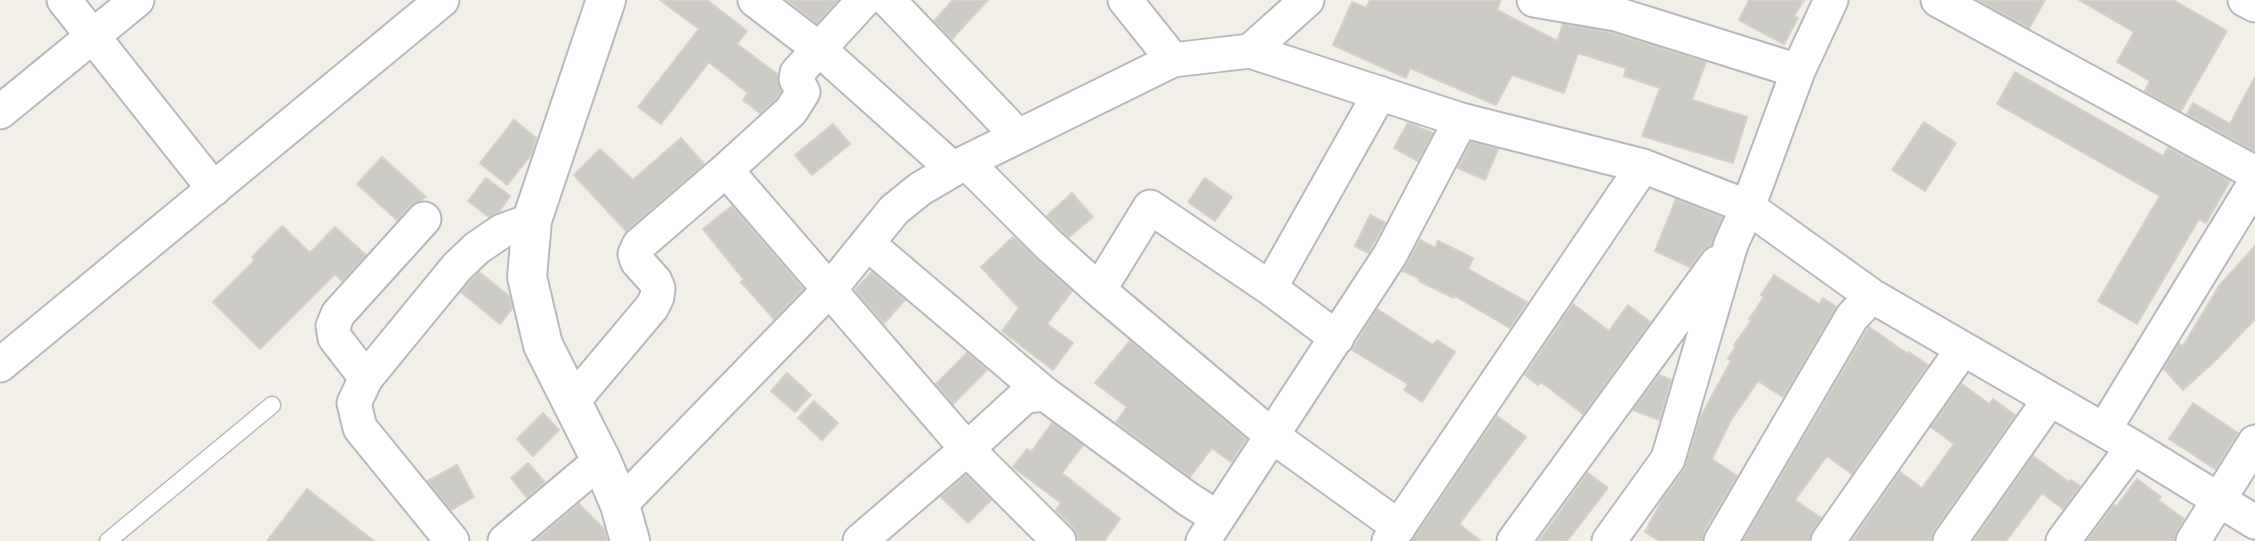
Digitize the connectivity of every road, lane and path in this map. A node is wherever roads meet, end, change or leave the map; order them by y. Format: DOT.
graph roads {
  1 [pos="64,0"];
  2 [pos="137,0"];
  3 [pos="442,0"];
  4 [pos="606,0"];
  5 [pos="864,0"];
  6 [pos="888,0"];
  7 [pos="1125,0"];
  8 [pos="1307,0"];
  9 [pos="1534,0"];
  10 [pos="1831,0"];
  11 [pos="1938,0"];
  12 [pos="2245,0"];
  13 [pos="758,1"];
  14 [pos="2255,5"];
  15 [pos="1622,7"];
  16 [pos="93,36"];
  17 [pos="819,49"];
  18 [pos="1250,51"];
  19 [pos="1173,60"];
  20 [pos="1798,71"];
  21 [pos="1380,93"];
  22 [pos="0,112"];
  23 [pos="1461,120"];
  24 [pos="1018,136"];
  25 [pos="959,165"];
  26 [pos="1643,166"];
  27 [pos="726,170"];
  28 [pos="2255,173"];
  29 [pos="2255,183"];
  30 [pos="214,189"];
  31 [pos="1748,207"];
  32 [pos="424,219"];
  33 [pos="532,220"];
  34 [pos="867,243"];
  35 [pos="1731,243"];
  36 [pos="1270,288"];
  37 [pos="830,289"];
  38 [pos="1100,290"];
  39 [pos="1872,296"];
  40 [pos="1337,338"];
  41 [pos="1962,350"];
  42 [pos="0,365"];
  43 [pos="366,378"];
  44 [pos="1045,394"];
  45 [pos="2050,399"];
  46 [pos="572,402"];
  47 [pos="272,405"];
  48 [pos="2104,430"];
  49 [pos="1271,435"];
  50 [pos="2255,442"];
  51 [pos="2133,447"];
  52 [pos="967,449"];
  53 [pos="601,460"];
  54 [pos="2220,500"];
  55 [pos="2255,522"];
  56 [pos="625,523"];
  57 [pos="1210,529"];
  58 [pos="1394,534"];
  59 [pos="1054,540"];
  60 [pos="108,541"];
  61 [pos="452,541"];
  62 [pos="505,541"];
  63 [pos="860,541"];
  64 [pos="1514,541"];
  65 [pos="1609,541"];
  66 [pos="1721,541"];
  67 [pos="1828,541"];
  68 [pos="1950,541"];
  69 [pos="2063,541"];
  70 [pos="2193,541"];
  1 -- 16 [label="street"];
  2 -- 16 [label="street"];
  3 -- 30 [label="street"];
  4 -- 33 [label="street"];
  5 -- 17 [label="street"];
  6 -- 24 [label="street"];
  7 -- 19 [label="street"];
  8 -- 18 [label="street"];
  9 -- 15 [label="street"];
  10 -- 20 [label="street"];
  11 -- 28 [label="street"];
  12 -- 14 [label="street"];
  13 -- 17 [label="street"];
  15 -- 20 [label="street"];
  16 -- 22 [label="street"];
  16 -- 30 [label="street"];
  17 -- 25 [label="street"];
  17 -- 27 [label="street"];
  18 -- 19 [label="street"];
  18 -- 21 [label="street"];
  19 -- 24 [label="street"];
  20 -- 31 [label="street"];
  21 -- 23 [label="street"];
  21 -- 36 [label="street"];
  23 -- 26 [label="street"];
  23 -- 40 [label="street"];
  24 -- 25 [label="street"];
  25 -- 34 [label="street"];
  25 -- 38 [label="street"];
  26 -- 31 [label="street"];
  26 -- 58 [label="street"];
  27 -- 37 [label="street"];
  27 -- 46 [label="street"];
  29 -- 48 [label="street"];
  30 -- 42 [label="street"];
  31 -- 35 [label="street"];
  31 -- 39 [label="street"];
  32 -- 43 [label="street"];
  33 -- 43 [label="street"];
  33 -- 46 [label="street"];
  34 -- 37 [label="street"];
  34 -- 44 [label="street"];
  35 -- 64 [label="street"];
  35 -- 65 [label="street"];
  36 -- 38 [label="street"];
  36 -- 40 [label="street"];
  37 -- 52 [label="street"];
  37 -- 56 [label="street"];
  38 -- 49 [label="street"];
  39 -- 41 [label="street"];
  39 -- 66 [label="street"];
  40 -- 49 [label="street"];
  41 -- 45 [label="street"];
  41 -- 67 [label="street"];
  43 -- 61 [label="street"];
  44 -- 52 [label="street"];
  44 -- 57 [label="street"];
  45 -- 48 [label="street"];
  45 -- 68 [label="street"];
  46 -- 53 [label="street"];
  47 -- 60 [label="lane"];
  48 -- 51 [label="street"];
  49 -- 57 [label="street"];
  49 -- 58 [label="street"];
  50 -- 54 [label="street"];
  51 -- 54 [label="street"];
  51 -- 69 [label="street"];
  52 -- 59 [label="street"];
  52 -- 63 [label="street"];
  53 -- 56 [label="street"];
  53 -- 62 [label="street"];
  54 -- 55 [label="street"];
  54 -- 70 [label="street"];
}
